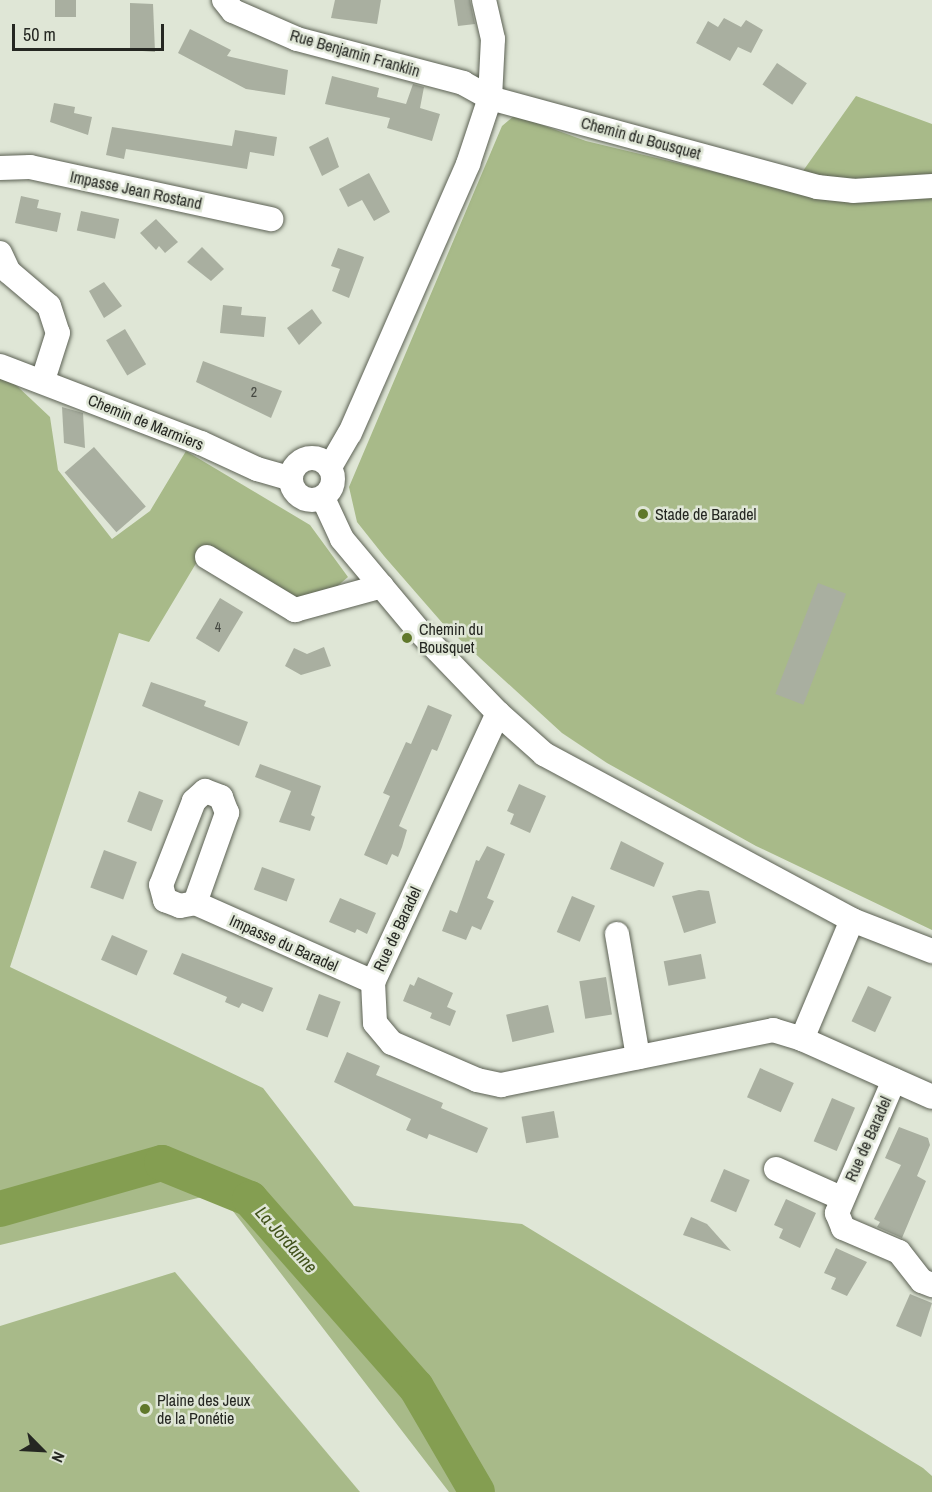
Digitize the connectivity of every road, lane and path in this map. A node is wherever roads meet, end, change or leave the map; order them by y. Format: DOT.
graph roads {
  1 [pos="224,0"];
  2 [pos="484,0"];
  3 [pos="490,98"];
  4 [pos="0,168"];
  5 [pos="932,186"];
  6 [pos="272,219"];
  7 [pos="0,253"];
  8 [pos="0,366"];
  9 [pos="43,380"];
  10 [pos="330,467"];
  11 [pos="291,478"];
  12 [pos="323,498"];
  13 [pos="207,557"];
  14 [pos="382,586"];
  15 [pos="498,713"];
  16 [pos="195,903"];
  17 [pos="852,920"];
  18 [pos="617,934"];
  19 [pos="932,951"];
  20 [pos="373,982"];
  21 [pos="802,1039"];
  22 [pos="638,1057"];
  23 [pos="894,1080"];
  24 [pos="932,1097"];
  25 [pos="776,1169"];
  26 [pos="841,1198"];
  27 [pos="932,1285"];
  1 -- 3 [label="street, Rue Benjamin Franklin"];
  2 -- 3 [label="street"];
  3 -- 5 [label="street, Chemin du Bousquet"];
  3 -- 10 [label="street"];
  4 -- 6 [label="street, Impasse Jean Rostand"];
  7 -- 9 [label="street"];
  8 -- 9 [label="street, Chemin de Marmiers"];
  9 -- 11 [label="street, Chemin de Marmiers"];
  10 -- 11 [label="street"];
  10 -- 12 [label="street"];
  11 -- 12 [label="street"];
  12 -- 14 [label="street"];
  13 -- 14 [label="street"];
  14 -- 15 [label="street"];
  15 -- 17 [label="street"];
  15 -- 20 [label="street, Rue de Baradel"];
  16 -- 20 [label="street, Impasse du Baradel"];
  17 -- 19 [label="street"];
  17 -- 21 [label="street"];
  18 -- 22 [label="street"];
  20 -- 22 [label="street, Rue de Baradel"];
  21 -- 22 [label="street, Rue de Baradel"];
  21 -- 23 [label="street, Rue de Baradel"];
  23 -- 24 [label="street, Rue de Baradel"];
  23 -- 26 [label="street, Rue de Baradel"];
  25 -- 26 [label="street, Rue de Baradel"];
  26 -- 27 [label="street, Rue de Baradel"];
}
